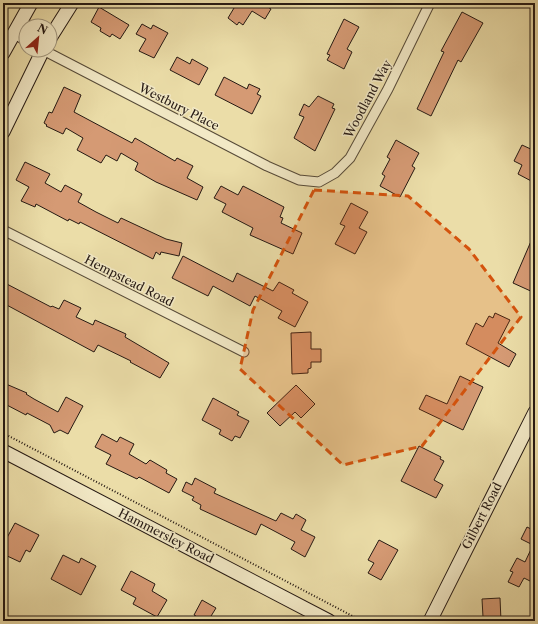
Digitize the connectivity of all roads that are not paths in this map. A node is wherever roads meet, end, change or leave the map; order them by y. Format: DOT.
graph roads {
  1 [pos="31,3"];
  2 [pos="72,3"];
  3 [pos="430,3"];
  4 [pos="58,25"];
  5 [pos="13,33"];
  6 [pos="18,36"];
  7 [pos="3,53"];
  8 [pos="39,58"];
  9 [pos="58,58"];
  10 [pos="3,132"];
  11 [pos="306,181"];
  12 [pos="3,230"];
  13 [pos="244,352"];
  14 [pos="535,412"];
  15 [pos="3,451"];
  16 [pos="329,621"];
  17 [pos="430,621"];
  1 -- 5 [label="street"];
  2 -- 4 [label="street"];
  3 -- 11 [label="street, Woodland Way"];
  5 -- 6 [label="street"];
  5 -- 7 [label="street"];
  8 -- 10 [label="street"];
  9 -- 11 [label="street, Westbury Place"];
  12 -- 13 [label="street, Hempstead Road"];
  14 -- 17 [label="street, Gilbert Road"];
  15 -- 16 [label="street, Hammersley Road"];
}
